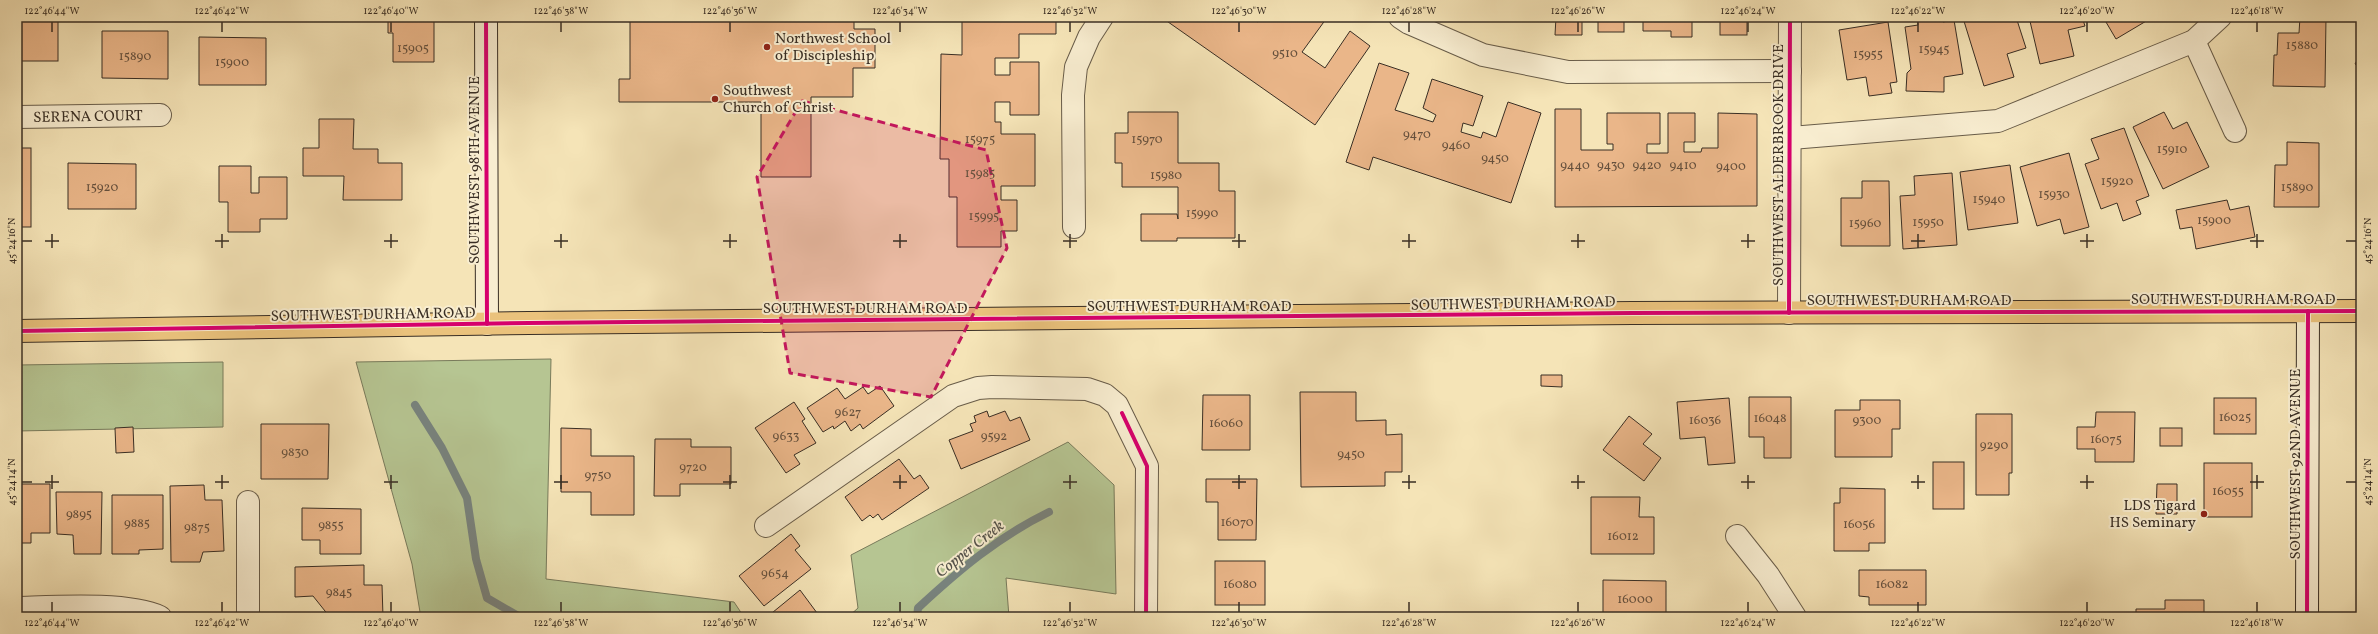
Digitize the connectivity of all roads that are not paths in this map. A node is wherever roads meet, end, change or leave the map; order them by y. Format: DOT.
graph roads {
  1 [pos="486,17"];
  2 [pos="1102,17"];
  3 [pos="1400,17"];
  4 [pos="1790,17"];
  5 [pos="2220,17"];
  6 [pos="2194,41"];
  7 [pos="1790,71"];
  8 [pos="160,115"];
  9 [pos="17,117"];
  10 [pos="2235,132"];
  11 [pos="1791,138"];
  12 [pos="1074,227"];
  13 [pos="2361,310"];
  14 [pos="2308,311"];
  15 [pos="1789,313"];
  16 [pos="487,324"];
  17 [pos="17,331"];
  18 [pos="248,502"];
  19 [pos="766,526"];
  20 [pos="1737,536"];
  21 [pos="17,608"];
  22 [pos="160,617"];
  23 [pos="248,617"];
  24 [pos="1146,617"];
  25 [pos="1795,617"];
  26 [pos="2307,617"];
  1 -- 16 [label="street, SOUTHWEST 98TH AVENUE"];
  2 -- 12 [label="street"];
  3 -- 7 [label="street"];
  4 -- 7 [label="street, SOUTHWEST ALDERBROOK DRIVE"];
  5 -- 6 [label="street"];
  6 -- 10 [label="street"];
  6 -- 11 [label="street"];
  7 -- 11 [label="street, SOUTHWEST ALDERBROOK DRIVE"];
  8 -- 9 [label="street, SERENA COURT"];
  11 -- 15 [label="street, SOUTHWEST ALDERBROOK DRIVE"];
  13 -- 14 [label="main road, SOUTHWEST DURHAM ROAD"];
  14 -- 15 [label="main road, SOUTHWEST DURHAM ROAD"];
  14 -- 26 [label="street, SOUTHWEST 92ND AVENUE"];
  15 -- 16 [label="main road, SOUTHWEST DURHAM ROAD"];
  16 -- 17 [label="main road, SOUTHWEST DURHAM ROAD"];
  18 -- 23 [label="street"];
  19 -- 24 [label="street"];
  20 -- 25 [label="street"];
  21 -- 22 [label="street"];
}
